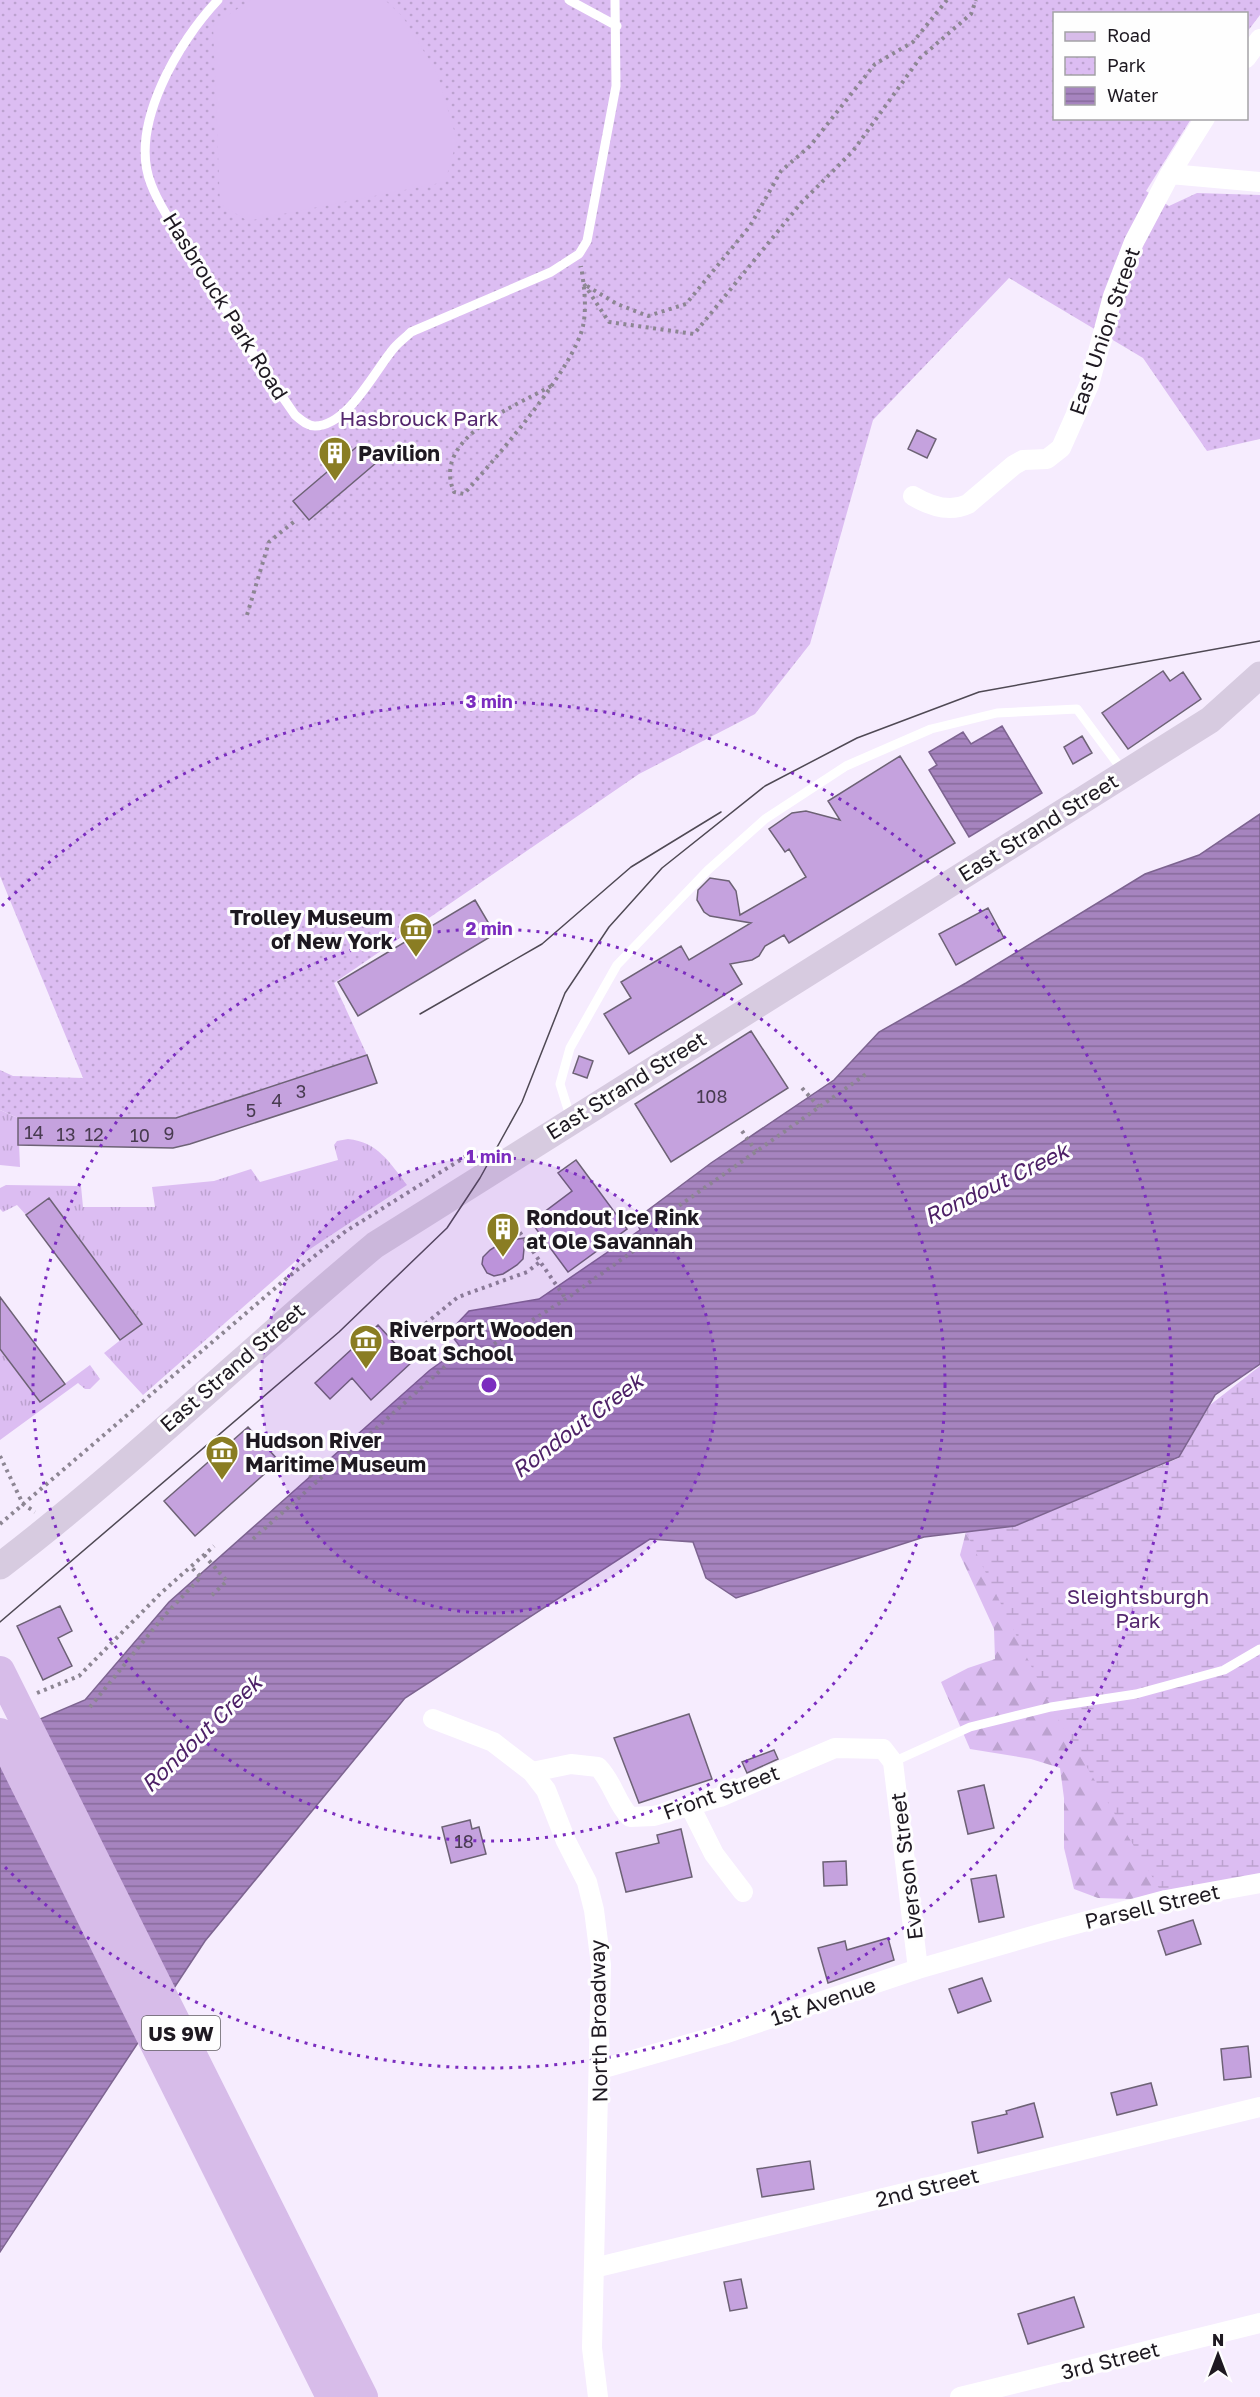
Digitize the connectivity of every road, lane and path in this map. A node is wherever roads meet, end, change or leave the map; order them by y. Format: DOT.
graph roads {
  1 [pos="218,0"];
  2 [pos="569,0"];
  3 [pos="615,0"];
  4 [pos="947,0"];
  5 [pos="976,0"];
  6 [pos="617,26"];
  7 [pos="1260,39"];
  8 [pos="1248,55"];
  9 [pos="1204,120"];
  10 [pos="1170,174"];
  11 [pos="1260,182"];
  12 [pos="579,254"];
  13 [pos="584,284"];
  14 [pos="551,386"];
  15 [pos="913,496"];
  16 [pos="296,520"];
  17 [pos="247,615"];
  18 [pos="1260,675"];
  19 [pos="1124,773"];
  20 [pos="869,1072"];
  21 [pos="802,1088"];
  22 [pos="819,1107"];
  23 [pos="572,1119"];
  24 [pos="742,1131"];
  25 [pos="756,1151"];
  26 [pos="465,1157"];
  27 [pos="673,1210"];
  28 [pos="507,1214"];
  29 [pos="639,1247"];
  30 [pos="541,1261"];
  31 [pos="566,1299"];
  32 [pos="408,1338"];
  33 [pos="494,1344"];
  34 [pos="460,1353"];
  35 [pos="0,1456"];
  36 [pos="295,1458"];
  37 [pos="316,1482"];
  38 [pos="23,1504"];
  39 [pos="0,1524"];
  40 [pos="54,1525"];
  41 [pos="252,1539"];
  42 [pos="214,1546"];
  43 [pos="204,1555"];
  44 [pos="0,1566"];
  45 [pos="191,1567"];
  46 [pos="211,1596"];
  47 [pos="1260,1649"];
  48 [pos="0,1671"];
  49 [pos="30,1696"];
  50 [pos="90,1707"];
  51 [pos="434,1719"];
  52 [pos="0,1733"];
  53 [pos="893,1762"];
  54 [pos="531,1772"];
  55 [pos="690,1806"];
  56 [pos="1260,1883"];
  57 [pos="743,1892"];
  58 [pos="1046,1932"];
  59 [pos="918,1969"];
  60 [pos="601,2069"];
  61 [pos="1260,2107"];
  62 [pos="259,2221"];
  63 [pos="594,2268"];
  64 [pos="1260,2323"];
  65 [pos="331,2397"];
  66 [pos="363,2397"];
  67 [pos="598,2397"];
  68 [pos="960,2397"];
  1 -- 12 [label="lane, Hasbrouck Park Road"];
  2 -- 6 [label="lane"];
  3 -- 6 [label="lane"];
  4 -- 13 [label="path"];
  5 -- 13 [label="path"];
  6 -- 12 [label="lane"];
  7 -- 8 [label="street"];
  9 -- 10 [label="street"];
  10 -- 11 [label="street"];
  10 -- 15 [label="street, East Union Street"];
  12 -- 13 [label="path"];
  13 -- 14 [label="path"];
  14 -- 14 [label="path"];
  16 -- 17 [label="path"];
  18 -- 19 [label="street, East Strand Street"];
  19 -- 23 [label="street, East Strand Street"];
  19 -- 23 [label="lane"];
  20 -- 22 [label="path"];
  21 -- 22 [label="path"];
  22 -- 25 [label="path"];
  23 -- 40 [label="street, East Strand Street"];
  24 -- 25 [label="path"];
  25 -- 27 [label="path"];
  26 -- 38 [label="path"];
  28 -- 30 [label="path"];
  29 -- 31 [label="path"];
  30 -- 31 [label="path"];
  30 -- 32 [label="path"];
  31 -- 33 [label="path"];
  34 -- 37 [label="path"];
  35 -- 38 [label="path"];
  36 -- 37 [label="path"];
  37 -- 41 [label="path"];
  38 -- 39 [label="path"];
  38 -- 40 [label="path"];
  40 -- 44 [label="street, East Strand Street"];
  42 -- 43 [label="path"];
  43 -- 45 [label="path"];
  43 -- 46 [label="path"];
  45 -- 49 [label="path"];
  45 -- 50 [label="path"];
  47 -- 53 [label="lane"];
  48 -- 62 [label="main road, US 9W"];
  51 -- 54 [label="street, North Broadway"];
  52 -- 62 [label="main road, US 9W"];
  53 -- 55 [label="street, Front Street"];
  53 -- 59 [label="street, Everson Street"];
  54 -- 55 [label="street, Front Street"];
  54 -- 60 [label="street, North Broadway"];
  55 -- 57 [label="street"];
  56 -- 58 [label="street, Parsell Street"];
  58 -- 59 [label="street, 1st Avenue"];
  59 -- 60 [label="street, 1st Avenue"];
  60 -- 63 [label="street, North Broadway"];
  61 -- 63 [label="street, 2nd Street"];
  62 -- 65 [label="main road, US 9W"];
  62 -- 66 [label="main road, US 9W"];
  63 -- 67 [label="street, North Broadway"];
  64 -- 68 [label="street, 3rd Street"];
}
